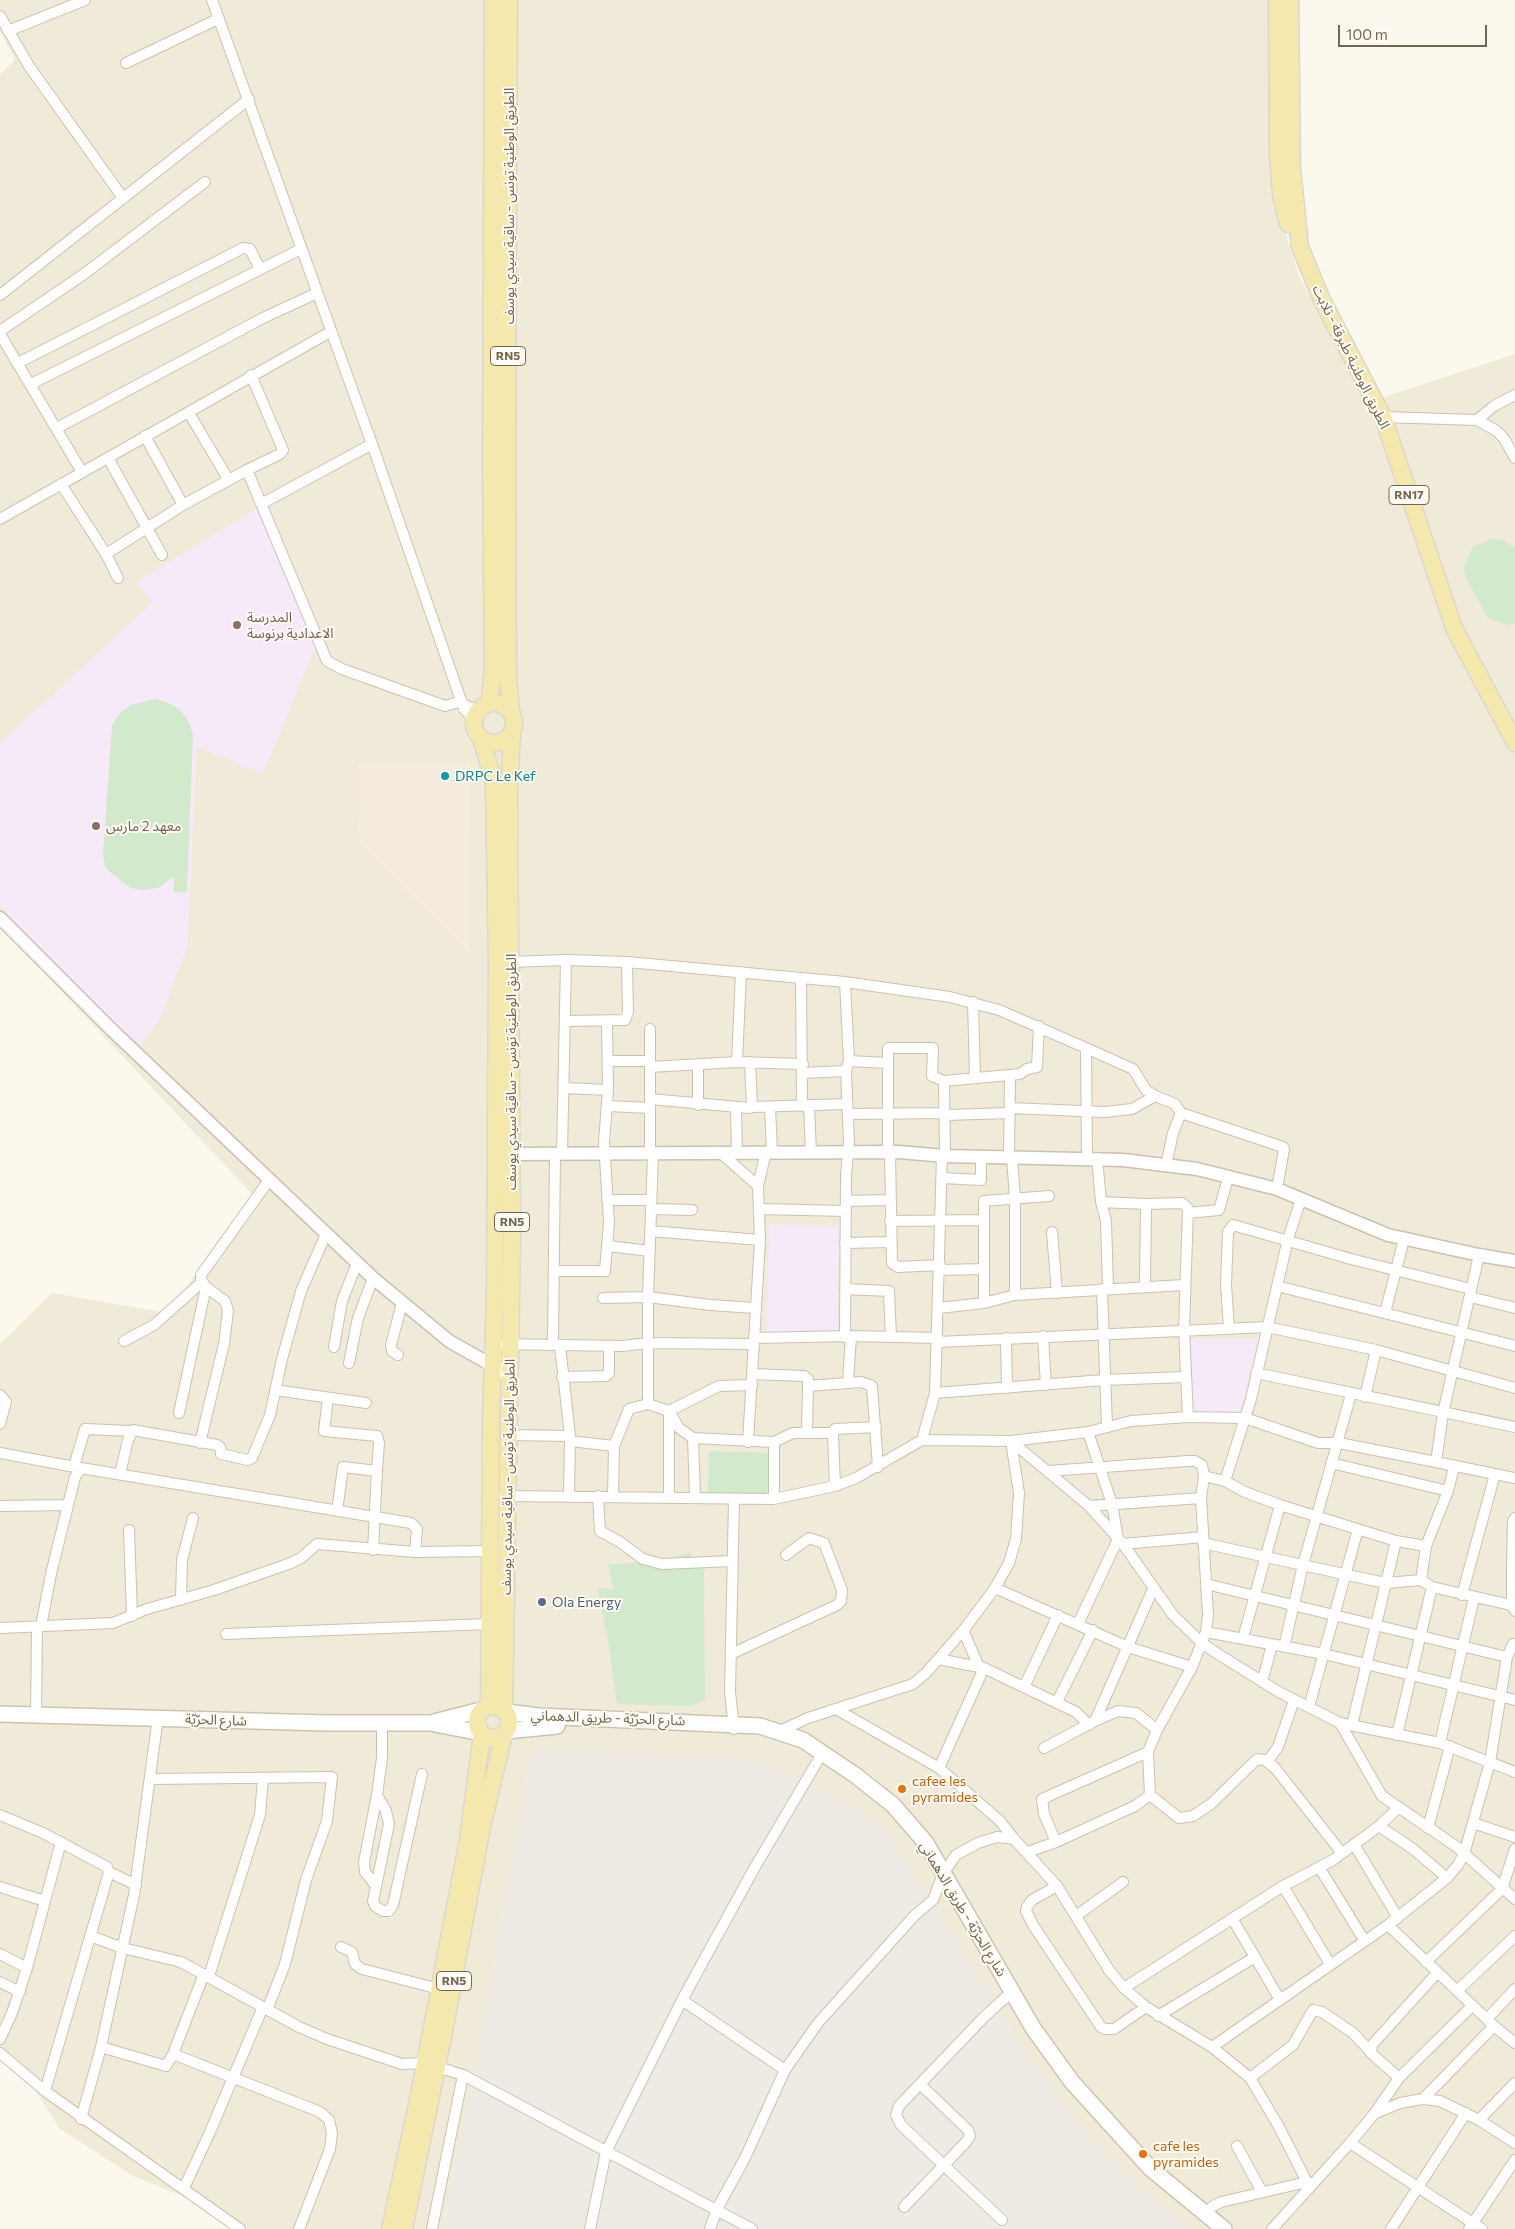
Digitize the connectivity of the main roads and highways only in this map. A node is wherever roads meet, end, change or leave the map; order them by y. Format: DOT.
graph roads {
  1 [pos="493,0"];
  2 [pos="509,0"];
  3 [pos="1277,0"];
  4 [pos="1290,0"];
  5 [pos="1300,247"];
  6 [pos="481,711"];
  7 [pos="511,712"];
  8 [pos="512,733"];
  9 [pos="481,738"];
  10 [pos="1515,743"];
  11 [pos="502,1345"];
  12 [pos="498,1496"];
  13 [pos="495,1710"];
  14 [pos="0,1714"];
  15 [pos="433,1723"];
  16 [pos="733,1726"];
  17 [pos="505,1732"];
  18 [pos="481,1734"];
  19 [pos="822,1754"];
  20 [pos="941,1878"];
  21 [pos="431,2065"];
  22 [pos="390,2229"];
  23 [pos="404,2229"];
  24 [pos="1210,2229"];
  25 [pos="1224,2229"];
  1 -- 6 [label="main road, الطريق الوطنية تونس - ساقية سيدي يوسف / RN5"];
  2 -- 7 [label="main road, الطريق الوطنية تونس - ساقية سيدي يوسف / RN5"];
  3 -- 5 [label="main road, الطريق الوطنية طبرقة - تلابت / RN17"];
  4 -- 5 [label="main road, الطريق الوطنية طبرقة - تلابت / RN17"];
  5 -- 10 [label="main road, الطريق الوطنية طبرقة - تلابت / RN17"];
  6 -- 7 [label="main road"];
  6 -- 9 [label="main road, RN5"];
  7 -- 8 [label="main road, RN5"];
  8 -- 9 [label="main road"];
  8 -- 11 [label="main road, الطريق الوطنية تونس - ساقية سيدي يوسف / RN5"];
  9 -- 11 [label="main road, الطريق الوطنية تونس - ساقية سيدي يوسف / RN5"];
  11 -- 12 [label="main road, الطريق الوطنية تونس - ساقية سيدي يوسف / RN5"];
  11 -- 12 [label="main road, الطريق الوطنية تونس - ساقية سيدي يوسف / RN5"];
  12 -- 13 [label="main road, الطريق الوطنية تونس - ساقية سيدي يوسف / RN5"];
  12 -- 13 [label="main road, الطريق الوطنية تونس - ساقية سيدي يوسف / RN5"];
  13 -- 15 [label="main road, شارع الحرّيّة"];
  13 -- 16 [label="main road, شارع الحرّيّة - طريق الدهماني"];
  13 -- 17 [label="main road"];
  13 -- 18 [label="main road"];
  14 -- 15 [label="main road, شارع الحرّيّة"];
  15 -- 18 [label="main road, شارع الحرّيّة"];
  16 -- 17 [label="main road, شارع الحرّيّة - طريق الدهماني"];
  16 -- 19 [label="main road, شارع الحرّيّة - طريق الدهماني"];
  16 -- 19 [label="main road, شارع الحرّيّة - طريق الدهماني"];
  17 -- 18 [label="main road"];
  17 -- 21 [label="main road, RN5"];
  18 -- 21 [label="main road, RN5"];
  19 -- 20 [label="main road, شارع الحرّيّة - طريق الدهماني"];
  20 -- 24 [label="main road, شارع الحرّيّة - طريق الدهماني"];
  20 -- 25 [label="main road, شارع الحرّيّة - طريق الدهماني"];
  21 -- 22 [label="main road, RN5"];
  21 -- 23 [label="main road, RN5"];
}
